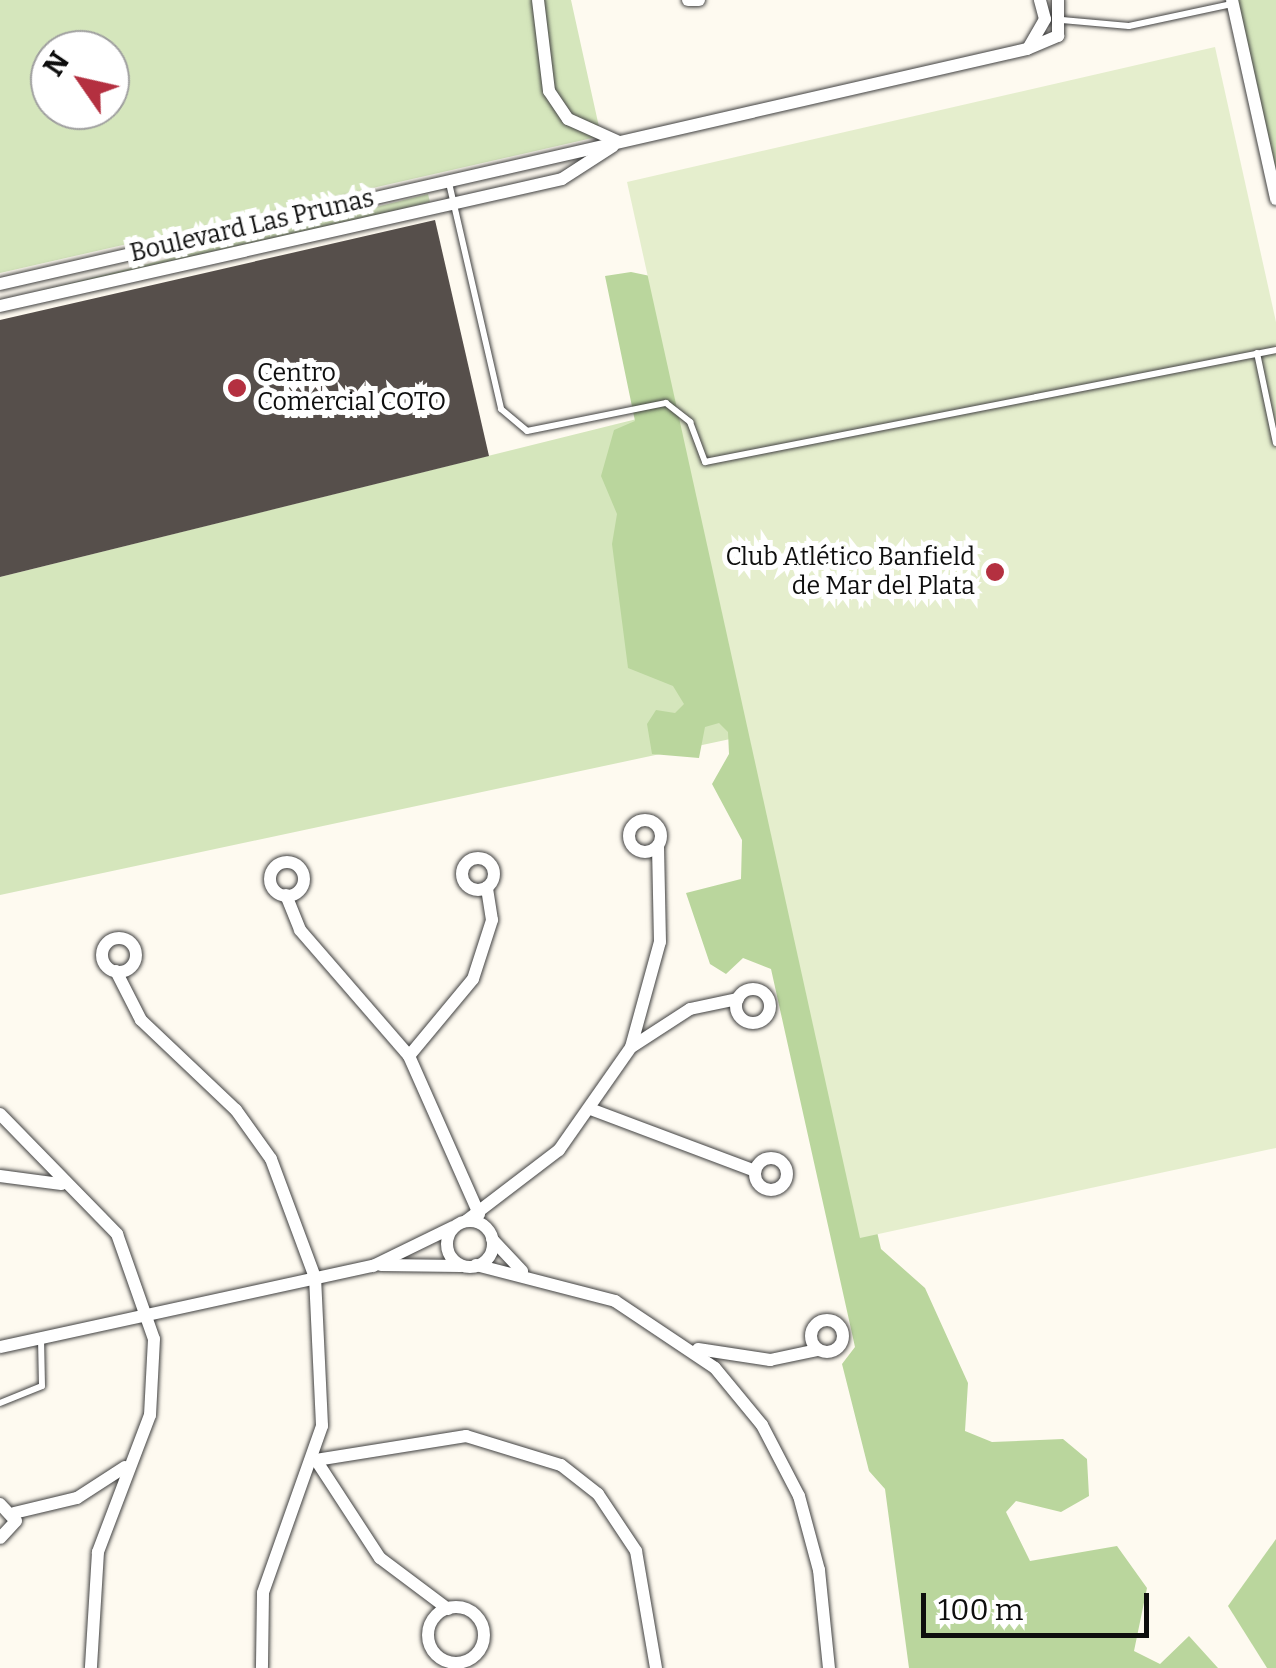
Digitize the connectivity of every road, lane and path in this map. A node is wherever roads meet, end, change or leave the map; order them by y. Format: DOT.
graph roads {
  1 [pos="538,0"];
  2 [pos="1040,0"];
  3 [pos="1058,0"];
  4 [pos="1233,2"];
  5 [pos="1062,20"];
  6 [pos="1028,49"];
  7 [pos="619,142"];
  8 [pos="448,182"];
  9 [pos="1276,199"];
  10 [pos="453,204"];
  11 [pos="0,284"];
  12 [pos="0,306"];
  13 [pos="1276,350"];
  14 [pos="1258,354"];
  15 [pos="1276,443"];
  16 [pos="658,847"];
  17 [pos="487,887"];
  18 [pos="286,896"];
  19 [pos="116,971"];
  20 [pos="738,999"];
  21 [pos="631,1048"];
  22 [pos="409,1056"];
  23 [pos="593,1110"];
  24 [pos="0,1114"];
  25 [pos="755,1171"];
  26 [pos="0,1176"];
  27 [pos="63,1185"];
  28 [pos="497,1202"];
  29 [pos="466,1221"];
  30 [pos="491,1236"];
  31 [pos="373,1266"];
  32 [pos="470,1266"];
  33 [pos="528,1274"];
  34 [pos="316,1278"];
  35 [pos="149,1315"];
  36 [pos="41,1337"];
  37 [pos="0,1347"];
  38 [pos="695,1348"];
  39 [pos="818,1350"];
  40 [pos="0,1403"];
  41 [pos="316,1460"];
  42 [pos="128,1464"];
  43 [pos="0,1504"];
  44 [pos="14,1513"];
  45 [pos="0,1538"];
  46 [pos="448,1608"];
  47 [pos="91,1668"];
  48 [pos="262,1668"];
  49 [pos="656,1668"];
  50 [pos="829,1668"];
  1 -- 7 [label="street"];
  2 -- 6 [label="street"];
  3 -- 5 [label="street"];
  4 -- 5 [label="lane"];
  4 -- 9 [label="street"];
  5 -- 6 [label="street"];
  6 -- 7 [label="street"];
  7 -- 8 [label="street, Boulevard Las Prunas"];
  7 -- 10 [label="street, Boulevard Las Prunas"];
  8 -- 10 [label="lane"];
  8 -- 11 [label="street, Boulevard Las Prunas"];
  10 -- 12 [label="street, Boulevard Las Prunas"];
  10 -- 14 [label="lane"];
  13 -- 14 [label="lane"];
  14 -- 15 [label="lane"];
  16 -- 21 [label="street"];
  17 -- 22 [label="street"];
  18 -- 22 [label="street"];
  19 -- 34 [label="street"];
  20 -- 21 [label="street"];
  21 -- 23 [label="street"];
  22 -- 29 [label="street"];
  23 -- 25 [label="street"];
  23 -- 28 [label="street"];
  24 -- 27 [label="street"];
  26 -- 27 [label="street"];
  27 -- 35 [label="street"];
  28 -- 29 [label="street"];
  28 -- 30 [label="street"];
  29 -- 30 [label="street"];
  29 -- 31 [label="street"];
  29 -- 32 [label="street"];
  30 -- 32 [label="street"];
  30 -- 33 [label="street"];
  31 -- 32 [label="street"];
  31 -- 34 [label="street"];
  32 -- 33 [label="street"];
  33 -- 38 [label="street"];
  34 -- 35 [label="street"];
  34 -- 41 [label="street"];
  35 -- 36 [label="street"];
  35 -- 42 [label="street"];
  36 -- 37 [label="street"];
  36 -- 40 [label="lane"];
  38 -- 39 [label="street"];
  38 -- 50 [label="street"];
  41 -- 46 [label="street"];
  41 -- 48 [label="street"];
  41 -- 49 [label="street"];
  42 -- 44 [label="street"];
  42 -- 47 [label="street"];
  43 -- 44 [label="street"];
  44 -- 45 [label="street"];
  46 -- 46 [label="street"];
}
